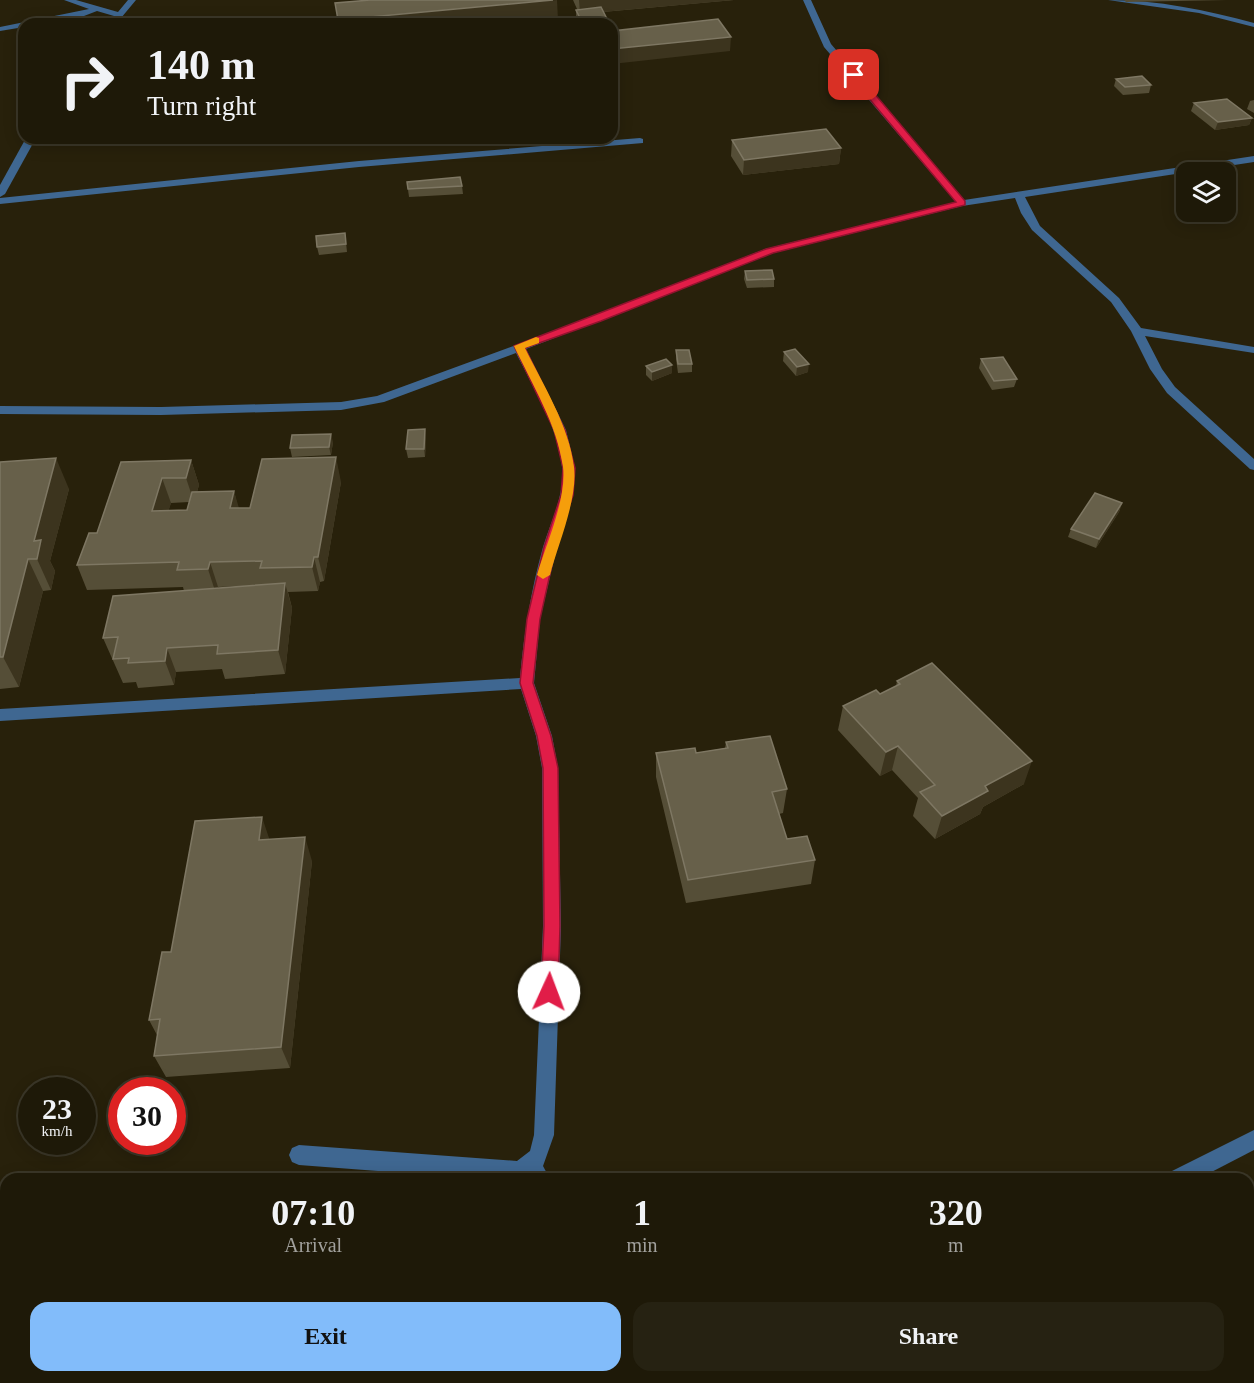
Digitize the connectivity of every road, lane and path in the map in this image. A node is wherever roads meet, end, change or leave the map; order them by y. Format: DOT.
graph roads {
  1 [pos="69,0"];
  2 [pos="132,0"];
  3 [pos="807,0"];
  4 [pos="1112,0"];
  5 [pos="95,9"];
  6 [pos="119,15"];
  7 [pos="62,18"];
  8 [pos="117,18"];
  9 [pos="1254,25"];
  10 [pos="18,26"];
  11 [pos="0,28"];
  12 [pos="640,141"];
  13 [pos="618,143"];
  14 [pos="28,144"];
  15 [pos="603,144"];
  16 [pos="1254,159"];
  17 [pos="0,194"];
  18 [pos="1019,195"];
  19 [pos="0,201"];
  20 [pos="962,203"];
  21 [pos="1137,331"];
  22 [pos="519,346"];
  23 [pos="1254,350"];
  24 [pos="0,410"];
  25 [pos="1254,466"];
  26 [pos="527,683"];
  27 [pos="0,715"];
  28 [pos="1254,1140"];
  29 [pos="299,1155"];
  30 [pos="535,1172"];
  31 [pos="1189,1173"];
  1 -- 5 [label="street"];
  2 -- 6 [label="street"];
  3 -- 20 [label="street"];
  4 -- 9 [label="street"];
  5 -- 6 [label="street"];
  5 -- 7 [label="street"];
  6 -- 8 [label="street"];
  10 -- 11 [label="street"];
  12 -- 13 [label="street"];
  14 -- 17 [label="street"];
  15 -- 19 [label="street"];
  16 -- 18 [label="street"];
  18 -- 20 [label="street"];
  18 -- 21 [label="street"];
  20 -- 22 [label="street"];
  21 -- 23 [label="street"];
  21 -- 25 [label="street"];
  22 -- 24 [label="street"];
  22 -- 26 [label="street"];
  26 -- 27 [label="street"];
  26 -- 30 [label="street"];
  28 -- 31 [label="street"];
  29 -- 30 [label="street"];
}
